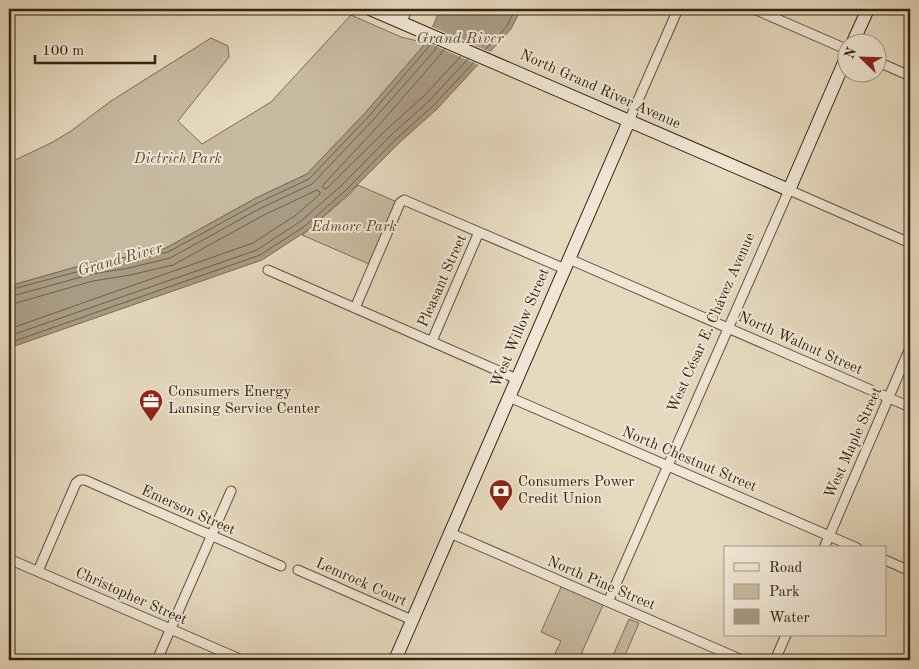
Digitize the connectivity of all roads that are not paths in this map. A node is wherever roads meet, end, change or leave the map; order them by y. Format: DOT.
graph roads {
  1 [pos="370,9"];
  2 [pos="408,9"];
  3 [pos="678,9"];
  4 [pos="754,9"];
  5 [pos="868,9"];
  6 [pos="406,24"];
  7 [pos="858,32"];
  8 [pos="836,45"];
  9 [pos="886,66"];
  10 [pos="910,76"];
  11 [pos="836,81"];
  12 [pos="629,121"];
  13 [pos="789,190"];
  14 [pos="480,232"];
  15 [pos="910,243"];
  16 [pos="567,264"];
  17 [pos="268,270"];
  18 [pos="355,308"];
  19 [pos="728,328"];
  20 [pos="432,342"];
  21 [pos="910,348"];
  22 [pos="517,379"];
  23 [pos="509,397"];
  24 [pos="889,398"];
  25 [pos="910,407"];
  26 [pos="668,466"];
  27 [pos="231,491"];
  28 [pos="450,533"];
  29 [pos="212,536"];
  30 [pos="829,536"];
  31 [pos="825,546"];
  32 [pos="852,546"];
  33 [pos="9,559"];
  34 [pos="886,560"];
  35 [pos="281,566"];
  36 [pos="298,570"];
  37 [pos="38,571"];
  38 [pos="910,571"];
  39 [pos="608,602"];
  40 [pos="412,620"];
  41 [pos="171,629"];
  42 [pos="786,636"];
  43 [pos="157,660"];
  44 [pos="242,660"];
  45 [pos="395,660"];
  46 [pos="742,660"];
  47 [pos="775,660"];
  1 -- 6 [label="street, North Grand River Avenue"];
  2 -- 6 [label="street"];
  3 -- 12 [label="street, West Willow Street"];
  4 -- 8 [label="street"];
  5 -- 7 [label="street"];
  6 -- 12 [label="street, North Grand River Avenue"];
  9 -- 10 [label="street"];
  11 -- 13 [label="street, West César E. Chávez Avenue"];
  12 -- 13 [label="street, North Grand River Avenue"];
  12 -- 16 [label="street, West Willow Street"];
  13 -- 15 [label="street"];
  13 -- 19 [label="street, West César E. Chávez Avenue"];
  14 -- 16 [label="street, North Walnut Street"];
  14 -- 18 [label="street, North Walnut Street"];
  14 -- 20 [label="street, Pleasant Street"];
  16 -- 19 [label="street, North Walnut Street"];
  16 -- 22 [label="street, West Willow Street"];
  17 -- 18 [label="street"];
  18 -- 20 [label="street"];
  19 -- 24 [label="street, North Walnut Street"];
  19 -- 26 [label="street, West César E. Chávez Avenue"];
  20 -- 22 [label="street"];
  21 -- 24 [label="street, West Maple Street"];
  22 -- 23 [label="street, West Willow Street"];
  23 -- 26 [label="street, North Chestnut Street"];
  23 -- 28 [label="street, West Willow Street"];
  24 -- 25 [label="street, North Walnut Street"];
  24 -- 30 [label="street, West Maple Street"];
  26 -- 30 [label="street, North Chestnut Street"];
  26 -- 39 [label="street, West César E. Chávez Avenue"];
  27 -- 29 [label="street"];
  28 -- 39 [label="street, North Pine Street"];
  28 -- 40 [label="street, West Willow Street"];
  29 -- 35 [label="street, Emerson Street"];
  29 -- 37 [label="street, Emerson Street"];
  29 -- 41 [label="street"];
  30 -- 31 [label="street, West Maple Street"];
  30 -- 32 [label="street, North Chestnut Street"];
  33 -- 37 [label="street, Christopher Street"];
  34 -- 38 [label="street"];
  36 -- 40 [label="street, Lemrock Court"];
  37 -- 41 [label="street, Christopher Street"];
  39 -- 46 [label="street, North Pine Street"];
  40 -- 45 [label="street, West Willow Street"];
  41 -- 43 [label="street"];
  41 -- 44 [label="street, Christopher Street"];
  42 -- 47 [label="street"];
}
